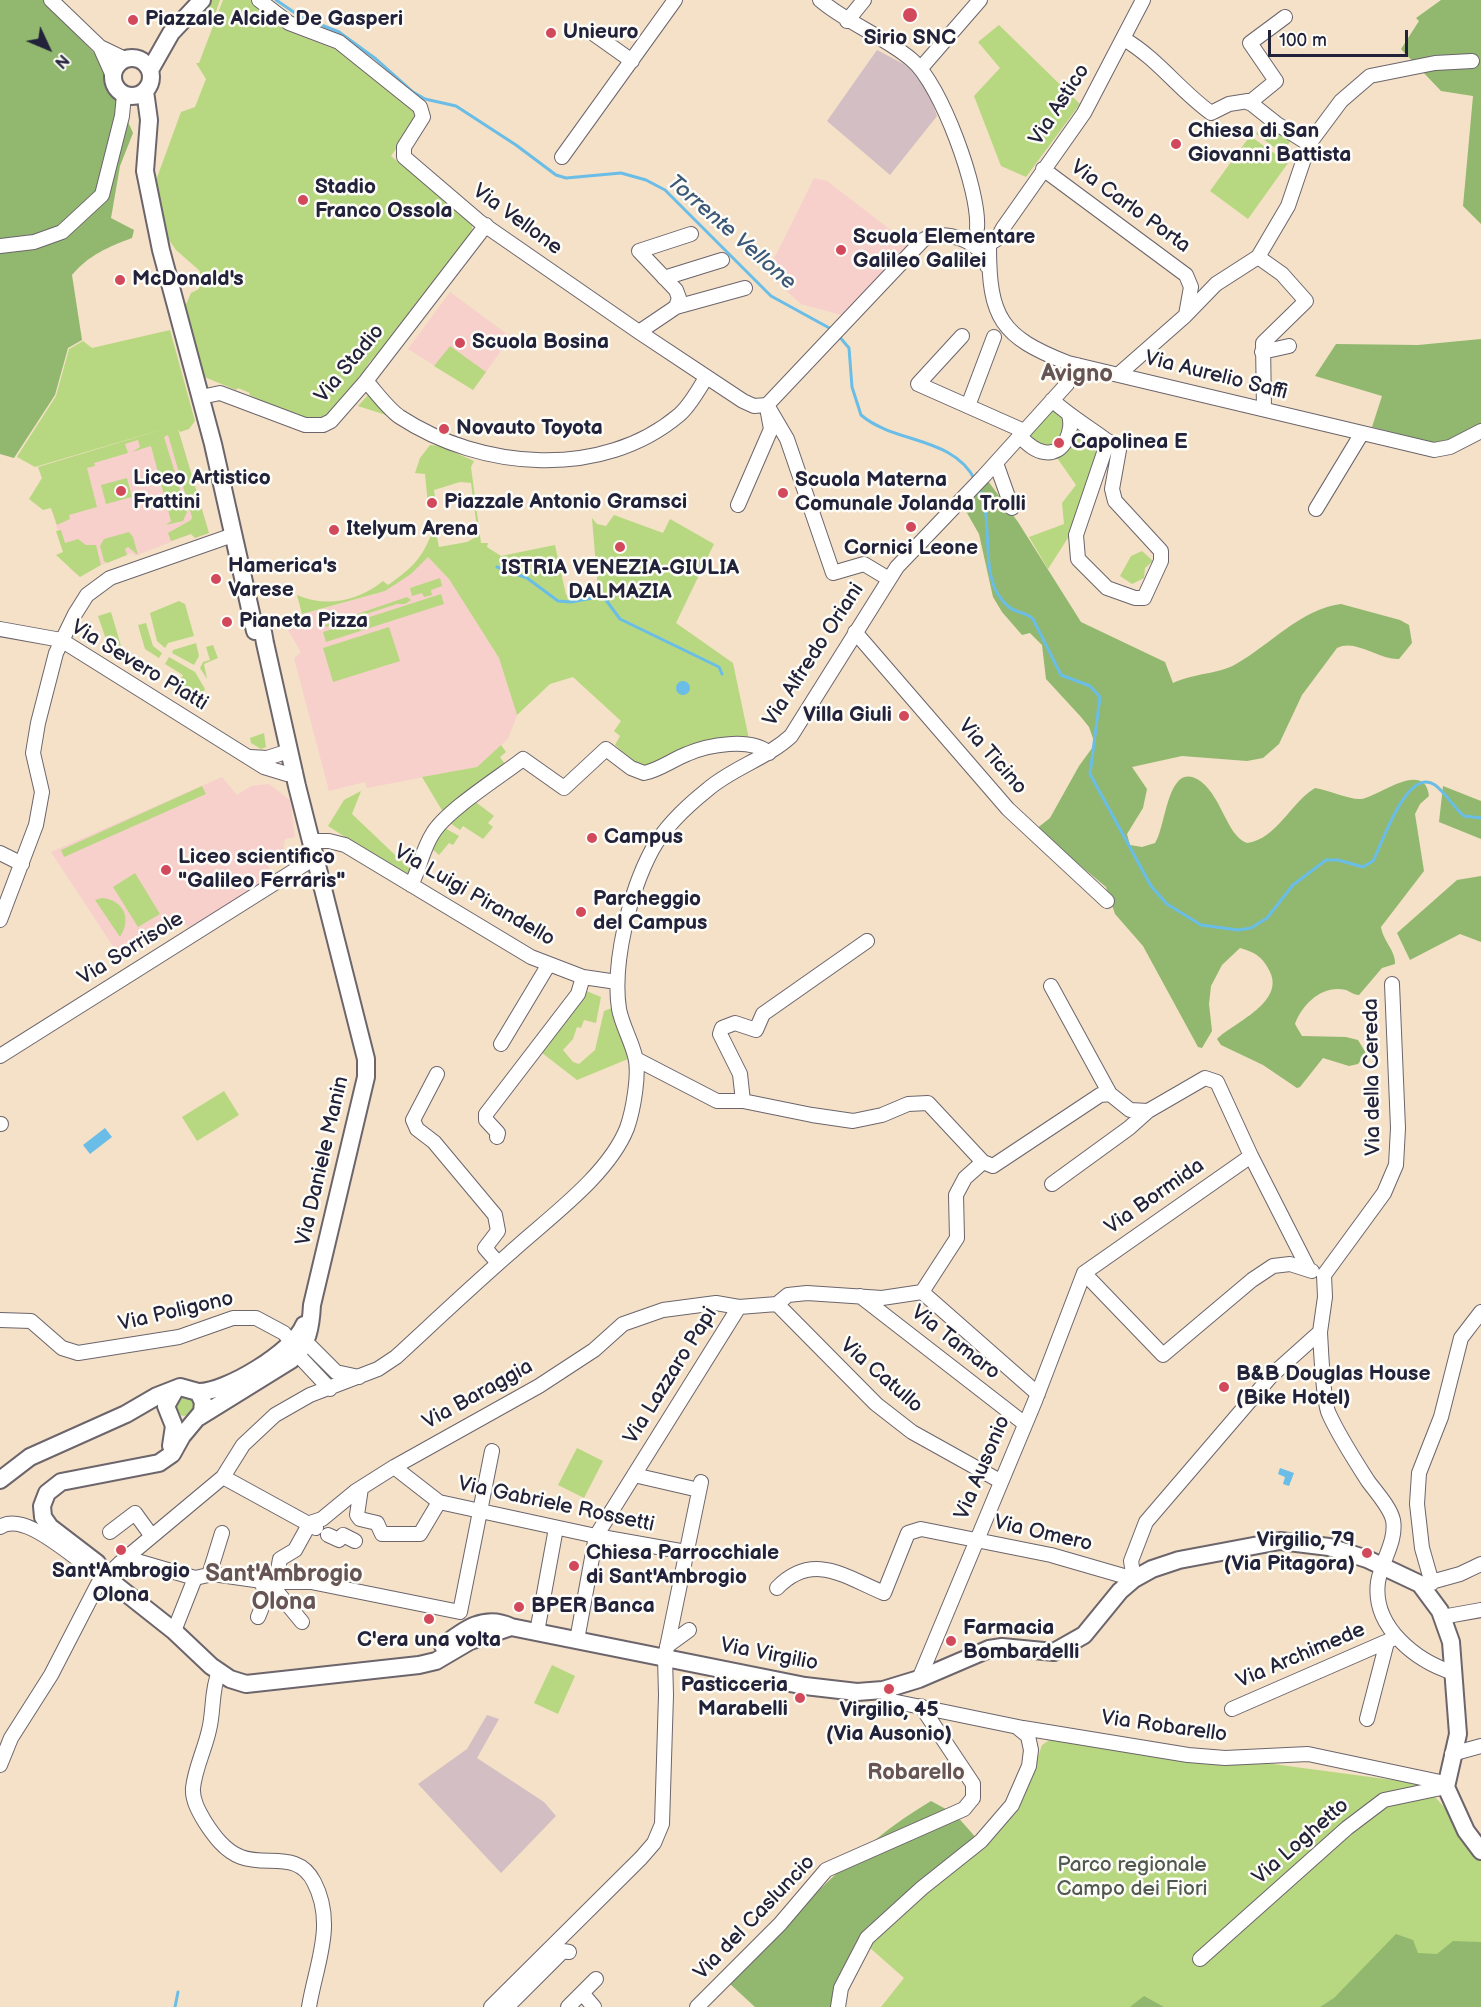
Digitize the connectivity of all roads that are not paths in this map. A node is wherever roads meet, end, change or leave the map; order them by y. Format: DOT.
graph roads {
  1 [pos="51,0"];
  2 [pos="202,0"];
  3 [pos="259,0"];
  4 [pos="675,0"];
  5 [pos="820,0"];
  6 [pos="864,0"];
  7 [pos="980,0"];
  8 [pos="1143,0"];
  9 [pos="1286,17"];
  10 [pos="847,21"];
  11 [pos="171,33"];
  12 [pos="594,34"];
  13 [pos="1124,39"];
  14 [pos="100,47"];
  15 [pos="131,58"];
  16 [pos="632,61"];
  17 [pos="1472,61"];
  18 [pos="921,68"];
  19 [pos="150,70"];
  20 [pos="113,76"];
  21 [pos="135,94"];
  22 [pos="1249,103"];
  23 [pos="1309,144"];
  24 [pos="562,157"];
  25 [pos="1043,170"];
  26 [pos="486,225"];
  27 [pos="692,234"];
  28 [pos="984,234"];
  29 [pos="0,246"];
  30 [pos="1258,257"];
  31 [pos="722,260"];
  32 [pos="664,278"];
  33 [pos="745,288"];
  34 [pos="676,307"];
  35 [pos="1185,316"];
  36 [pos="639,332"];
  37 [pos="962,336"];
  38 [pos="994,337"];
  39 [pos="1288,346"];
  40 [pos="1262,352"];
  41 [pos="1077,365"];
  42 [pos="1119,374"];
  43 [pos="706,378"];
  44 [pos="366,381"];
  45 [pos="201,397"];
  46 [pos="1052,400"];
  47 [pos="767,405"];
  48 [pos="968,406"];
  49 [pos="1264,409"];
  50 [pos="1069,415"];
  51 [pos="1481,431"];
  52 [pos="1362,433"];
  53 [pos="1022,434"];
  54 [pos="1108,441"];
  55 [pos="996,463"];
  56 [pos="738,505"];
  57 [pos="1012,508"];
  58 [pos="1316,509"];
  59 [pos="233,535"];
  60 [pos="889,579"];
  61 [pos="0,628"];
  62 [pos="855,632"];
  63 [pos="61,640"];
  64 [pos="289,751"];
  65 [pos="769,753"];
  66 [pos="250,757"];
  67 [pos="294,773"];
  68 [pos="314,849"];
  69 [pos="0,853"];
  70 [pos="22,864"];
  71 [pos="411,885"];
  72 [pos="1107,901"];
  73 [pos="0,920"];
  74 [pos="867,941"];
  75 [pos="549,964"];
  76 [pos="583,977"];
  77 [pos="617,982"];
  78 [pos="1392,984"];
  79 [pos="1051,986"];
  80 [pos="501,1044"];
  81 [pos="0,1056"];
  82 [pos="636,1059"];
  83 [pos="437,1074"];
  84 [pos="1110,1094"];
  85 [pos="743,1101"];
  86 [pos="1148,1111"];
  87 [pos="497,1137"];
  88 [pos="1251,1156"];
  89 [pos="983,1162"];
  90 [pos="1052,1184"];
  91 [pos="498,1263"];
  92 [pos="1308,1268"];
  93 [pos="1084,1273"];
  94 [pos="1324,1275"];
  95 [pos="922,1292"];
  96 [pos="860,1296"];
  97 [pos="777,1304"];
  98 [pos="739,1307"];
  99 [pos="1481,1312"];
  100 [pos="0,1320"];
  101 [pos="1320,1332"];
  102 [pos="299,1347"];
  103 [pos="361,1377"];
  104 [pos="330,1389"];
  105 [pos="175,1390"];
  106 [pos="198,1392"];
  107 [pos="1038,1394"];
  108 [pos="126,1414"];
  109 [pos="171,1418"];
  110 [pos="197,1419"];
  111 [pos="1025,1424"];
  112 [pos="492,1451"];
  113 [pos="151,1463"];
  114 [pos="394,1467"];
  115 [pos="633,1475"];
  116 [pos="224,1477"];
  117 [pos="0,1480"];
  118 [pos="1000,1481"];
  119 [pos="361,1488"];
  120 [pos="439,1502"];
  121 [pos="479,1515"];
  122 [pos="0,1527"];
  123 [pos="556,1528"];
  124 [pos="318,1529"];
  125 [pos="110,1532"];
  126 [pos="222,1533"];
  127 [pos="151,1535"];
  128 [pos="596,1536"];
  129 [pos="975,1540"];
  130 [pos="356,1541"];
  131 [pos="686,1552"];
  132 [pos="120,1563"];
  133 [pos="1481,1564"];
  134 [pos="1383,1566"];
  135 [pos="209,1575"];
  136 [pos="107,1578"];
  137 [pos="195,1578"];
  138 [pos="1134,1580"];
  139 [pos="268,1581"];
  140 [pos="1426,1584"];
  141 [pos="777,1588"];
  142 [pos="1481,1610"];
  143 [pos="460,1612"];
  144 [pos="258,1617"];
  145 [pos="1442,1617"];
  146 [pos="302,1622"];
  147 [pos="688,1630"];
  148 [pos="174,1631"];
  149 [pos="537,1632"];
  150 [pos="468,1635"];
  151 [pos="1392,1639"];
  152 [pos="577,1640"];
  153 [pos="666,1652"];
  154 [pos="219,1672"];
  155 [pos="1454,1673"];
  156 [pos="919,1679"];
  157 [pos="883,1690"];
  158 [pos="921,1706"];
  159 [pos="1232,1709"];
  160 [pos="1367,1719"];
  161 [pos="1017,1727"];
  162 [pos="1481,1746"];
  163 [pos="1452,1754"];
  164 [pos="0,1765"];
  165 [pos="1445,1785"];
  166 [pos="1466,1831"];
  167 [pos="1481,1842"];
  168 [pos="1481,1851"];
  169 [pos="569,1952"];
  170 [pos="1200,1959"];
  171 [pos="596,1979"];
  172 [pos="530,1981"];
  173 [pos="582,1993"];
  174 [pos="571,2006"];
  175 [pos="309,2007"];
  176 [pos="491,2007"];
  177 [pos="507,2007"];
  178 [pos="594,2007"];
  179 [pos="697,2007"];
  180 [pos="838,2007"];
  1 -- 14 [label="street"];
  2 -- 11 [label="main road"];
  3 -- 26 [label="street, Via Vellone"];
  4 -- 16 [label="street"];
  5 -- 10 [label="street, Via Aurelio Saffi"];
  6 -- 10 [label="street"];
  7 -- 18 [label="street"];
  8 -- 13 [label="street, Via Astico"];
  9 -- 22 [label="street"];
  10 -- 18 [label="street, Via Aurelio Saffi"];
  11 -- 15 [label="main road"];
  11 -- 19 [label="main road"];
  12 -- 16 [label="street"];
  13 -- 22 [label="street"];
  13 -- 25 [label="street, Via Astico"];
  14 -- 15 [label="street"];
  14 -- 20 [label="street"];
  15 -- 19 [label="main road"];
  15 -- 20 [label="main road"];
  16 -- 24 [label="street"];
  17 -- 23 [label="street"];
  18 -- 28 [label="street, Via Aurelio Saffi"];
  19 -- 21 [label="main road"];
  20 -- 21 [label="main road"];
  21 -- 29 [label="street"];
  21 -- 45 [label="main road, Via Daniele Manin"];
  22 -- 23 [label="street"];
  23 -- 30 [label="street"];
  25 -- 28 [label="street, Via Astico"];
  25 -- 35 [label="street, Via Carlo Porta"];
  26 -- 36 [label="street, Via Vellone"];
  26 -- 44 [label="street, Via Stadio"];
  27 -- 32 [label="street"];
  28 -- 41 [label="street, Via Aurelio Saffi"];
  28 -- 47 [label="street"];
  30 -- 35 [label="street"];
  30 -- 40 [label="street"];
  31 -- 32 [label="street"];
  32 -- 34 [label="street"];
  33 -- 34 [label="street"];
  34 -- 36 [label="street"];
  35 -- 42 [label="street"];
  36 -- 43 [label="street, Via Vellone"];
  37 -- 48 [label="street"];
  38 -- 48 [label="street"];
  39 -- 40 [label="street"];
  40 -- 49 [label="street"];
  41 -- 42 [label="street, Via Aurelio Saffi"];
  41 -- 46 [label="street, Via Alfredo Oriani"];
  42 -- 49 [label="street, Via Aurelio Saffi"];
  43 -- 44 [label="street"];
  43 -- 47 [label="street, Via Vellone"];
  44 -- 45 [label="street, Via Stadio"];
  45 -- 59 [label="main road, Via Daniele Manin"];
  46 -- 50 [label="street"];
  46 -- 53 [label="street, Via Alfredo Oriani"];
  47 -- 56 [label="street"];
  47 -- 60 [label="street"];
  48 -- 53 [label="street"];
  49 -- 52 [label="street, Via Aurelio Saffi"];
  50 -- 53 [label="street"];
  50 -- 54 [label="street"];
  51 -- 52 [label="street, Via Aurelio Saffi"];
  52 -- 58 [label="street"];
  53 -- 55 [label="street, Via Alfredo Oriani"];
  54 -- 54 [label="street"];
  55 -- 57 [label="street"];
  55 -- 60 [label="street, Via Alfredo Oriani"];
  59 -- 63 [label="street"];
  59 -- 64 [label="main road, Via Daniele Manin"];
  60 -- 62 [label="street, Via Alfredo Oriani"];
  61 -- 63 [label="street, Via Severo Piatti"];
  62 -- 65 [label="street, Via Alfredo Oriani"];
  62 -- 72 [label="street, Via Ticino"];
  63 -- 66 [label="street, Via Severo Piatti"];
  63 -- 70 [label="street"];
  64 -- 66 [label="street"];
  64 -- 67 [label="main road, Via Daniele Manin"];
  65 -- 71 [label="street"];
  65 -- 77 [label="street, Via Alfredo Oriani"];
  66 -- 67 [label="street, Via Severo Piatti"];
  67 -- 68 [label="main road, Via Daniele Manin"];
  68 -- 71 [label="street, Via Luigi Pirandello"];
  68 -- 81 [label="street, Via Sorrisole"];
  68 -- 102 [label="main road, Via Daniele Manin"];
  69 -- 70 [label="street"];
  70 -- 73 [label="street"];
  71 -- 75 [label="street, Via Luigi Pirandello"];
  74 -- 85 [label="street"];
  75 -- 76 [label="street, Via Luigi Pirandello"];
  75 -- 80 [label="street"];
  76 -- 77 [label="street, Via Luigi Pirandello"];
  76 -- 87 [label="street"];
  77 -- 82 [label="street, Via Alfredo Oriani"];
  78 -- 94 [label="street, Via della Cereda"];
  79 -- 84 [label="street"];
  82 -- 85 [label="street"];
  82 -- 91 [label="street, Via Alfredo Oriani"];
  83 -- 91 [label="street"];
  84 -- 86 [label="street"];
  84 -- 89 [label="street"];
  85 -- 89 [label="street"];
  86 -- 88 [label="street"];
  86 -- 90 [label="street"];
  88 -- 92 [label="street"];
  88 -- 93 [label="street, Via Bormida"];
  89 -- 95 [label="street"];
  91 -- 103 [label="street, Via Alfredo Oriani"];
  92 -- 93 [label="street"];
  92 -- 94 [label="street"];
  93 -- 107 [label="street, Via Ausonio"];
  94 -- 101 [label="street"];
  95 -- 96 [label="street, Via Lazzaro Papi"];
  95 -- 107 [label="street"];
  96 -- 97 [label="street, Via Lazzaro Papi"];
  96 -- 111 [label="street, Via Tamaro"];
  97 -- 98 [label="street, Via Lazzaro Papi"];
  97 -- 118 [label="street, Via Catullo"];
  98 -- 114 [label="street, Via Baraggia"];
  98 -- 115 [label="street, Via Lazzaro Papi"];
  99 -- 140 [label="street"];
  100 -- 102 [label="street, Via Poligono"];
  101 -- 134 [label="street, Via Archimede"];
  101 -- 138 [label="street"];
  102 -- 103 [label="street"];
  102 -- 104 [label="street"];
  102 -- 106 [label="main road, Via Daniele Manin"];
  102 -- 110 [label="main road, Via Daniele Manin"];
  103 -- 104 [label="street, Via Alfredo Oriani"];
  104 -- 116 [label="street, Via Alfredo Oriani"];
  105 -- 106 [label="main road"];
  105 -- 108 [label="main road"];
  105 -- 109 [label="main road"];
  106 -- 110 [label="main road"];
  107 -- 111 [label="street, Via Ausonio"];
  108 -- 109 [label="main road"];
  108 -- 117 [label="main road"];
  109 -- 110 [label="main road"];
  109 -- 113 [label="main road"];
  110 -- 113 [label="main road"];
  111 -- 118 [label="street, Via Ausonio"];
  112 -- 121 [label="street"];
  113 -- 136 [label="main road"];
  114 -- 119 [label="street, Via Baraggia"];
  114 -- 120 [label="street, Via Gabriele Rossetti"];
  115 -- 128 [label="street, Via Lazzaro Papi"];
  115 -- 131 [label="street"];
  116 -- 124 [label="street"];
  116 -- 127 [label="street, Via Alfredo Oriani"];
  118 -- 129 [label="street, Via Ausonio"];
  119 -- 120 [label="street"];
  119 -- 124 [label="street, Via Baraggia"];
  120 -- 121 [label="street, Via Gabriele Rossetti"];
  121 -- 123 [label="street, Via Gabriele Rossetti"];
  121 -- 143 [label="street"];
  122 -- 136 [label="street"];
  123 -- 128 [label="street, Via Gabriele Rossetti"];
  123 -- 149 [label="street"];
  124 -- 130 [label="street"];
  124 -- 139 [label="street"];
  125 -- 127 [label="street"];
  126 -- 135 [label="street"];
  127 -- 132 [label="street, Via Alfredo Oriani"];
  128 -- 131 [label="street, Via Gabriele Rossetti"];
  128 -- 152 [label="street, Via Lazzaro Papi"];
  129 -- 138 [label="street, Via Omero"];
  129 -- 141 [label="street, Via Omero"];
  129 -- 156 [label="street, Via Ausonio"];
  131 -- 153 [label="street"];
  132 -- 136 [label="street, Via Alfredo Oriani"];
  132 -- 137 [label="street"];
  133 -- 140 [label="street"];
  134 -- 138 [label="main road, Via Virgilio"];
  134 -- 140 [label="main road, Via Virgilio"];
  134 -- 151 [label="street, Via Archimede"];
  135 -- 137 [label="street"];
  135 -- 139 [label="street"];
  136 -- 148 [label="main road"];
  136 -- 164 [label="street, Via Alfredo Oriani"];
  137 -- 148 [label="street"];
  138 -- 156 [label="main road, Via Virgilio"];
  139 -- 143 [label="street"];
  139 -- 144 [label="street"];
  139 -- 146 [label="street"];
  140 -- 145 [label="main road"];
  142 -- 145 [label="street"];
  143 -- 150 [label="street"];
  145 -- 155 [label="main road"];
  147 -- 153 [label="street"];
  148 -- 154 [label="main road"];
  149 -- 150 [label="main road, Via Virgilio"];
  149 -- 152 [label="main road, Via Virgilio"];
  150 -- 154 [label="main road"];
  151 -- 155 [label="street, Via Archimede"];
  151 -- 159 [label="street, Via Archimede"];
  151 -- 160 [label="street, Via Archimede"];
  152 -- 153 [label="main road, Via Virgilio"];
  153 -- 157 [label="main road, Via Virgilio"];
  153 -- 172 [label="street"];
  154 -- 175 [label="street"];
  155 -- 163 [label="main road"];
  156 -- 157 [label="main road, Via Virgilio"];
  157 -- 158 [label="street, Via Robarello"];
  158 -- 161 [label="street, Via Robarello"];
  158 -- 179 [label="street, Via del Casluncio"];
  161 -- 165 [label="street, Via Robarello"];
  161 -- 180 [label="street"];
  162 -- 163 [label="street"];
  163 -- 165 [label="main road"];
  165 -- 166 [label="main road"];
  165 -- 170 [label="street, Via Loghetto"];
  166 -- 167 [label="street"];
  166 -- 168 [label="main road"];
  169 -- 172 [label="street"];
  171 -- 173 [label="street"];
  172 -- 176 [label="street"];
  172 -- 177 [label="street"];
  173 -- 174 [label="street"];
  173 -- 178 [label="street"];
}
